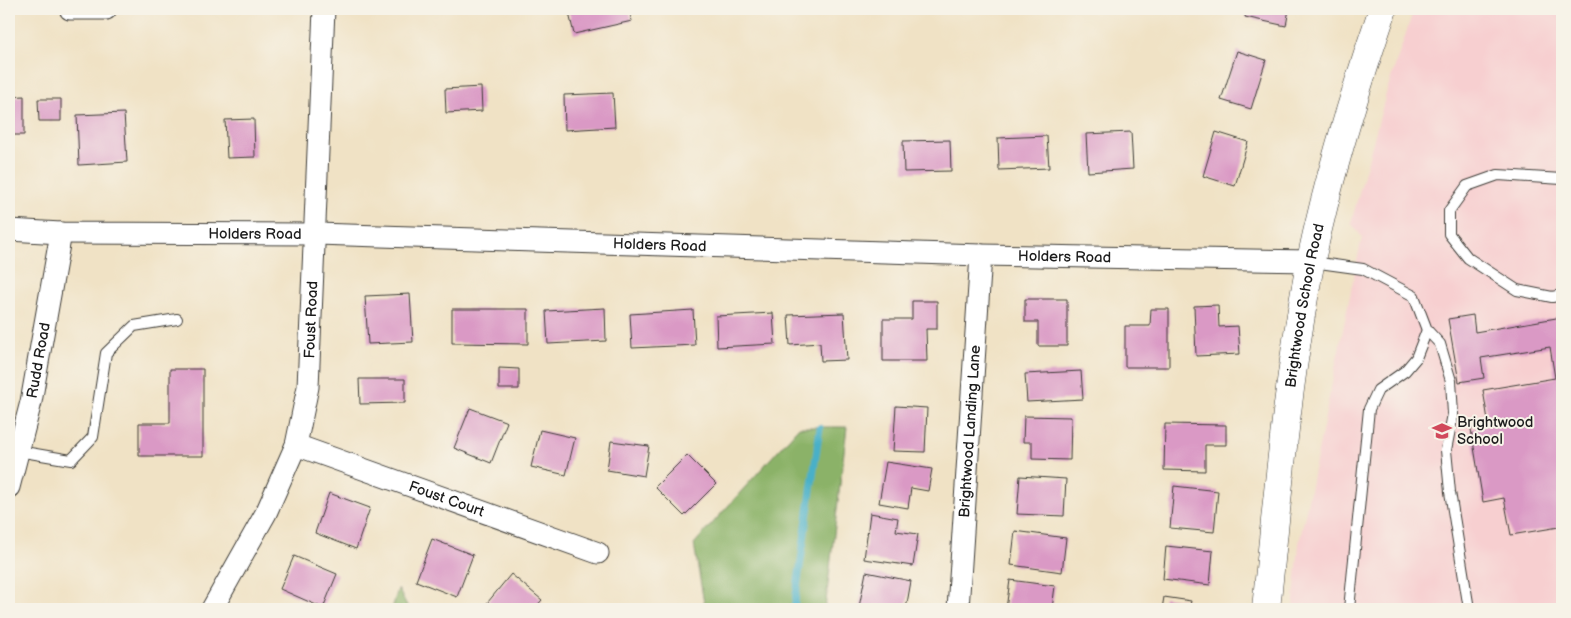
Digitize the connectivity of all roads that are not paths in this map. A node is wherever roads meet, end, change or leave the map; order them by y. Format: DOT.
graph roads {
  1 [pos="70,9"];
  2 [pos="106,9"];
  3 [pos="324,9"];
  4 [pos="1383,9"];
  5 [pos="1562,178"];
  6 [pos="9,230"];
  7 [pos="61,233"];
  8 [pos="316,234"];
  9 [pos="981,255"];
  10 [pos="1311,261"];
  11 [pos="1562,295"];
  12 [pos="177,319"];
  13 [pos="1427,330"];
  14 [pos="296,445"];
  15 [pos="18,451"];
  16 [pos="9,487"];
  17 [pos="598,552"];
  18 [pos="212,609"];
  19 [pos="958,609"];
  20 [pos="1266,609"];
  21 [pos="1349,609"];
  22 [pos="1469,609"];
  1 -- 2 [label="street"];
  3 -- 8 [label="street, Foust Road"];
  4 -- 10 [label="main road, Brightwood School Road"];
  5 -- 11 [label="lane"];
  6 -- 7 [label="street, Holders Road"];
  7 -- 8 [label="street, Holders Road"];
  7 -- 15 [label="street, Rudd Road"];
  8 -- 9 [label="street, Holders Road"];
  8 -- 14 [label="street, Foust Road"];
  9 -- 10 [label="street, Holders Road"];
  9 -- 19 [label="street, Brightwood Landing Lane"];
  10 -- 13 [label="lane"];
  10 -- 20 [label="main road, Brightwood School Road"];
  12 -- 15 [label="lane"];
  13 -- 21 [label="lane"];
  13 -- 22 [label="lane"];
  14 -- 17 [label="street, Foust Court"];
  14 -- 18 [label="street, Foust Road"];
  15 -- 16 [label="street, Rudd Road"];
}
